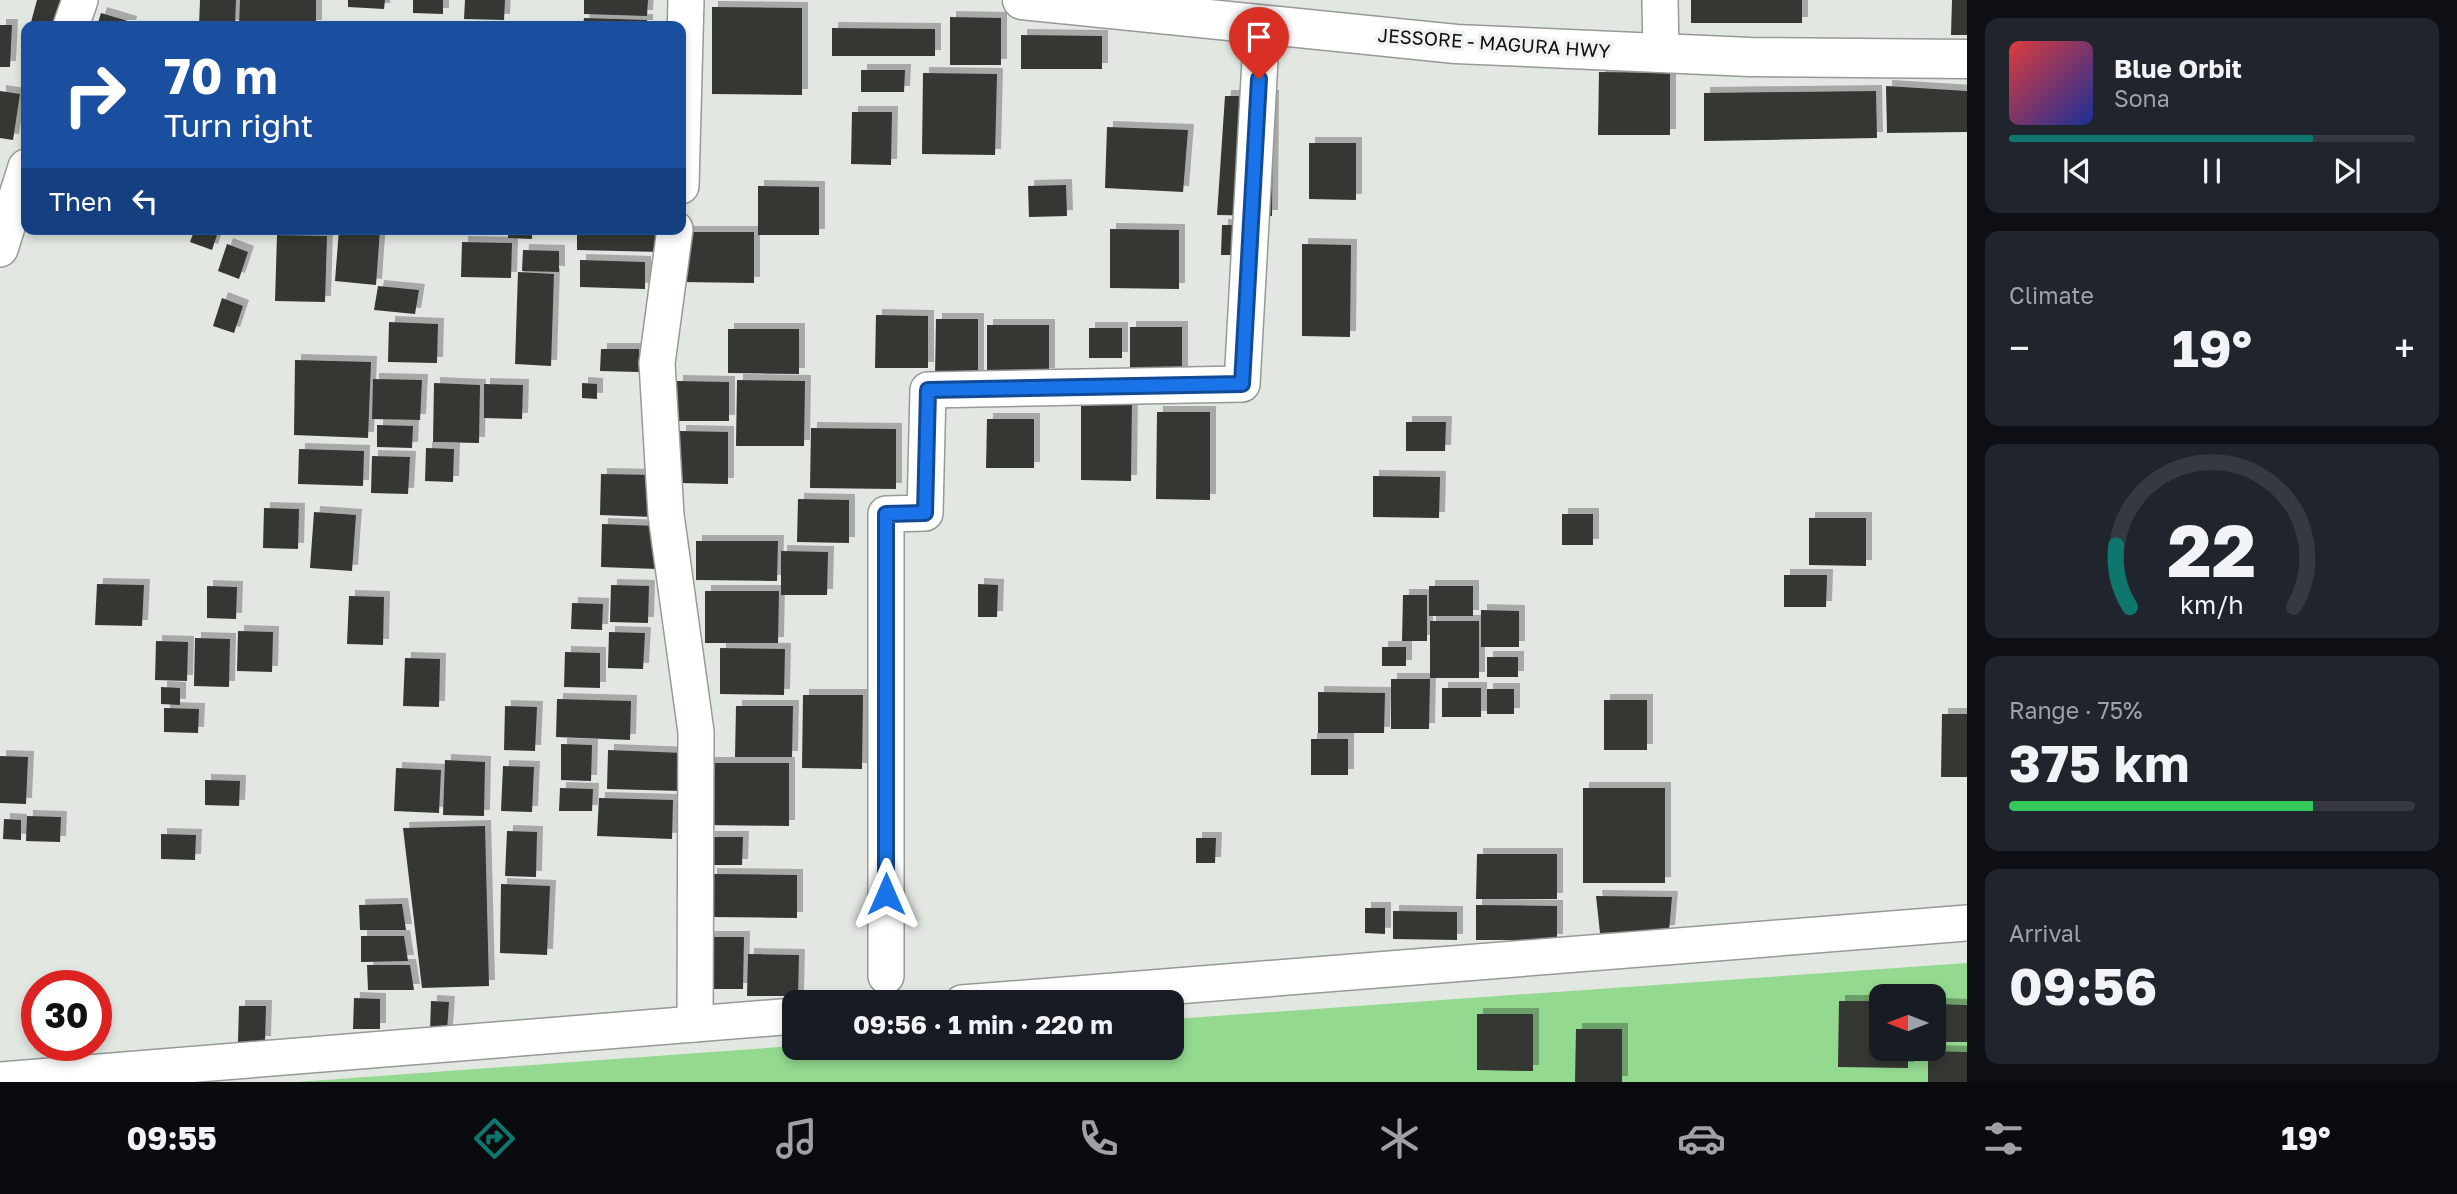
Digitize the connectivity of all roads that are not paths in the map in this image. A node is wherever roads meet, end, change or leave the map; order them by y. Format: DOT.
graph roads {
  1 [pos="80,0"];
  2 [pos="686,0"];
  3 [pos="1027,0"];
  4 [pos="1660,0"];
  5 [pos="1243,15"];
  6 [pos="73,21"];
  7 [pos="685,21"];
  8 [pos="1661,54"];
  9 [pos="1967,59"];
  10 [pos="21,183"];
  11 [pos="674,235"];
  12 [pos="0,249"];
  13 [pos="1967,923"];
  14 [pos="886,976"];
  15 [pos="1125,990"];
  16 [pos="782,1017"];
  17 [pos="695,1024"];
  18 [pos="0,1080"];
  1 -- 6 [label="street"];
  2 -- 7 [label="street"];
  3 -- 5 [label="highway, JESSORE - MAGURA HWY"];
  4 -- 8 [label="street"];
  5 -- 8 [label="highway, JESSORE - MAGURA HWY"];
  5 -- 14 [label="street"];
  8 -- 9 [label="highway, JESSORE - MAGURA HWY"];
  10 -- 12 [label="street"];
  11 -- 17 [label="street"];
  13 -- 15 [label="street"];
  16 -- 17 [label="street"];
  17 -- 18 [label="street"];
}
